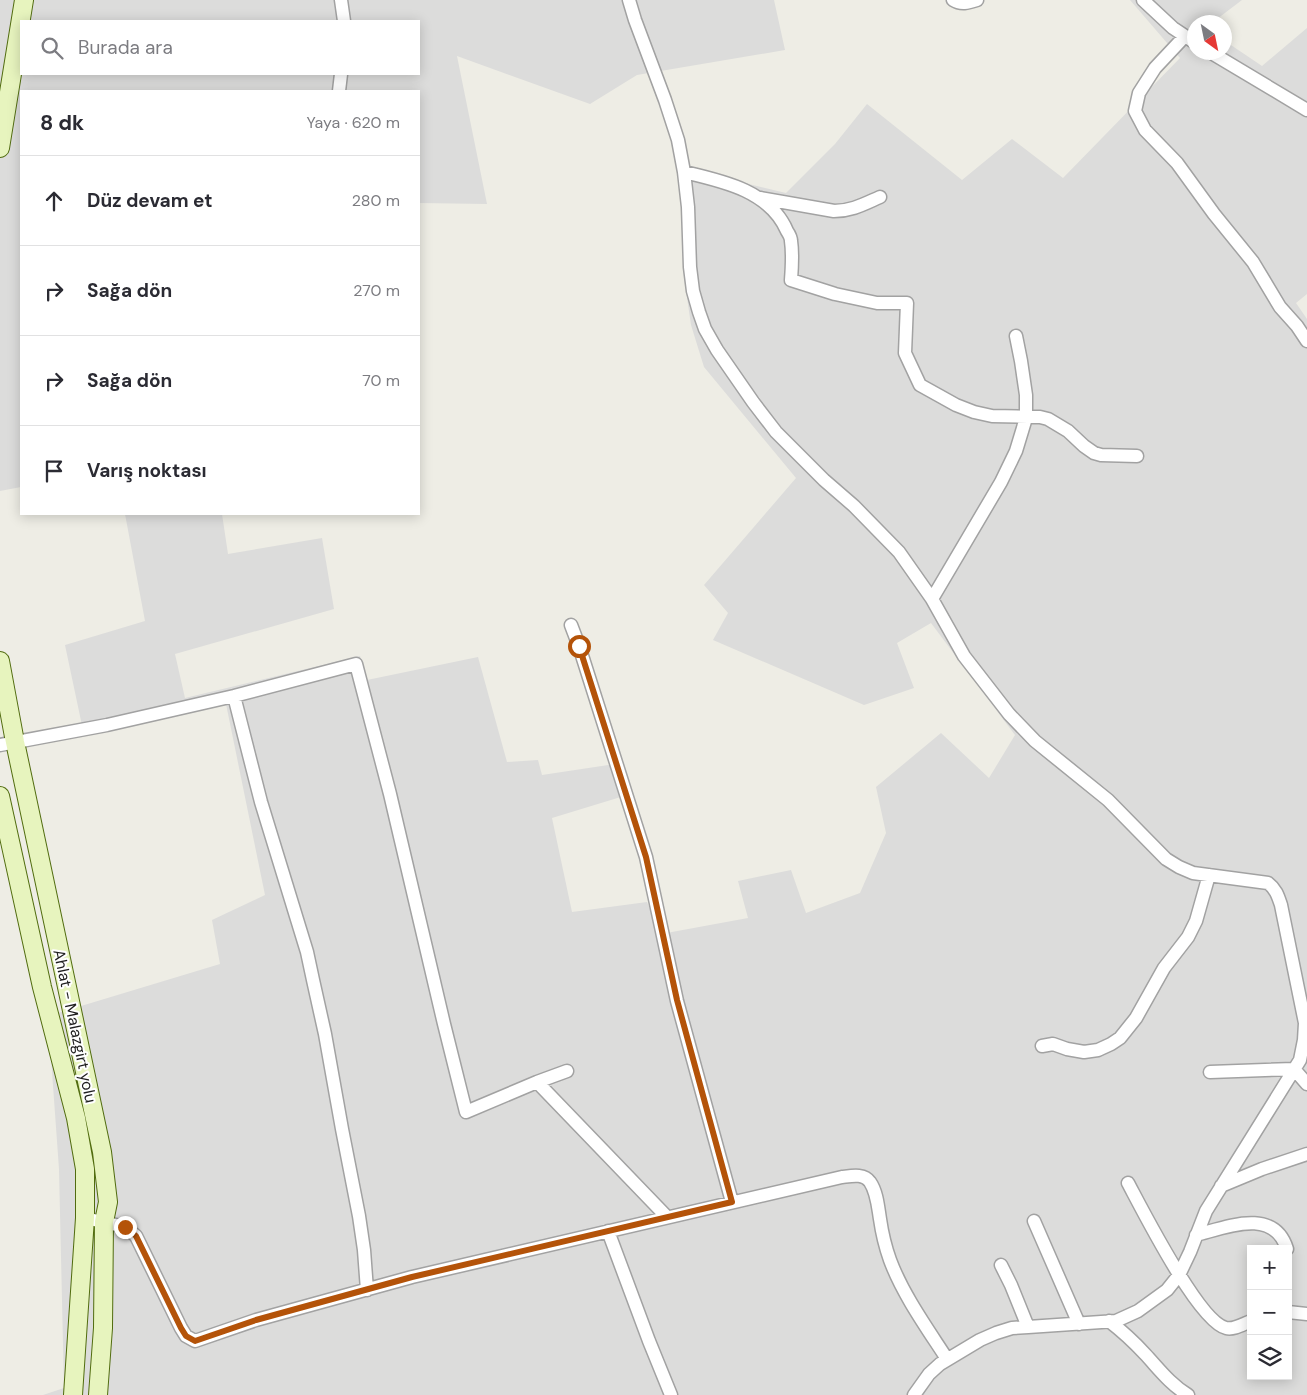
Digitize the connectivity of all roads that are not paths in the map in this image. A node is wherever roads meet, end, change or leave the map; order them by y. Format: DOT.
graph roads {
  1 [pos="24,0"];
  2 [pos="341,0"];
  3 [pos="629,0"];
  4 [pos="953,0"];
  5 [pos="976,0"];
  6 [pos="1143,0"];
  7 [pos="21,20"];
  8 [pos="344,20"];
  9 [pos="20,25"];
  10 [pos="1187,37"];
  11 [pos="1187,41"];
  12 [pos="1223,60"];
  13 [pos="341,75"];
  14 [pos="339,90"];
  15 [pos="1307,110"];
  16 [pos="0,148"];
  17 [pos="684,172"];
  18 [pos="880,197"];
  19 [pos="760,198"];
  20 [pos="1016,336"];
  21 [pos="1307,341"];
  22 [pos="1026,418"];
  23 [pos="1137,456"];
  24 [pos="932,599"];
  25 [pos="571,625"];
  26 [pos="0,660"];
  27 [pos="234,696"];
  28 [pos="8,744"];
  29 [pos="0,796"];
  30 [pos="1209,875"];
  31 [pos="1042,1046"];
  32 [pos="1300,1060"];
  33 [pos="567,1071"];
  34 [pos="1210,1072"];
  35 [pos="537,1082"];
  36 [pos="1307,1084"];
  37 [pos="1307,1154"];
  38 [pos="1128,1183"];
  39 [pos="1221,1186"];
  40 [pos="732,1202"];
  41 [pos="85,1218"];
  42 [pos="667,1218"];
  43 [pos="1034,1221"];
  44 [pos="104,1222"];
  45 [pos="608,1231"];
  46 [pos="1196,1235"];
  47 [pos="1286,1245"];
  48 [pos="1001,1265"];
  49 [pos="1179,1275"];
  50 [pos="367,1290"];
  51 [pos="1292,1312"];
  52 [pos="1307,1314"];
  53 [pos="1109,1321"];
  54 [pos="1247,1323"];
  55 [pos="1079,1324"];
  56 [pos="1028,1327"];
  57 [pos="947,1359"];
  58 [pos="73,1395"];
  59 [pos="98,1395"];
  60 [pos="671,1395"];
  61 [pos="914,1395"];
  62 [pos="1188,1395"];
  1 -- 7 [label="main road"];
  2 -- 8 [label="street"];
  3 -- 17 [label="street"];
  4 -- 5 [label="street"];
  6 -- 10 [label="street"];
  9 -- 16 [label="main road"];
  11 -- 21 [label="street"];
  12 -- 15 [label="street"];
  13 -- 14 [label="street"];
  17 -- 19 [label="street"];
  17 -- 24 [label="street"];
  18 -- 19 [label="street"];
  19 -- 22 [label="street"];
  20 -- 22 [label="street"];
  22 -- 23 [label="street"];
  22 -- 24 [label="street"];
  24 -- 30 [label="street"];
  25 -- 40 [label="street"];
  26 -- 28 [label="main road, Ahlat - Malazgirt yolu"];
  27 -- 28 [label="street"];
  27 -- 35 [label="street"];
  27 -- 50 [label="street"];
  28 -- 44 [label="main road, Ahlat - Malazgirt yolu"];
  29 -- 41 [label="main road, Ahlat - Malazgirt yolu"];
  30 -- 31 [label="street"];
  30 -- 32 [label="street"];
  32 -- 34 [label="street"];
  32 -- 36 [label="street"];
  32 -- 39 [label="street"];
  33 -- 35 [label="street"];
  35 -- 42 [label="street"];
  37 -- 39 [label="street"];
  38 -- 49 [label="street"];
  39 -- 46 [label="street"];
  40 -- 42 [label="street"];
  40 -- 57 [label="street"];
  41 -- 44 [label="street"];
  41 -- 58 [label="main road, Ahlat - Malazgirt yolu"];
  42 -- 45 [label="street"];
  43 -- 55 [label="street"];
  44 -- 50 [label="street"];
  44 -- 59 [label="main road, Ahlat - Malazgirt yolu"];
  45 -- 50 [label="street"];
  45 -- 60 [label="street"];
  46 -- 47 [label="street"];
  46 -- 49 [label="street"];
  48 -- 56 [label="street"];
  49 -- 53 [label="street"];
  49 -- 54 [label="street"];
  51 -- 52 [label="street"];
  53 -- 55 [label="street"];
  53 -- 62 [label="street"];
  55 -- 56 [label="street"];
  56 -- 57 [label="street"];
  57 -- 61 [label="street"];
}
